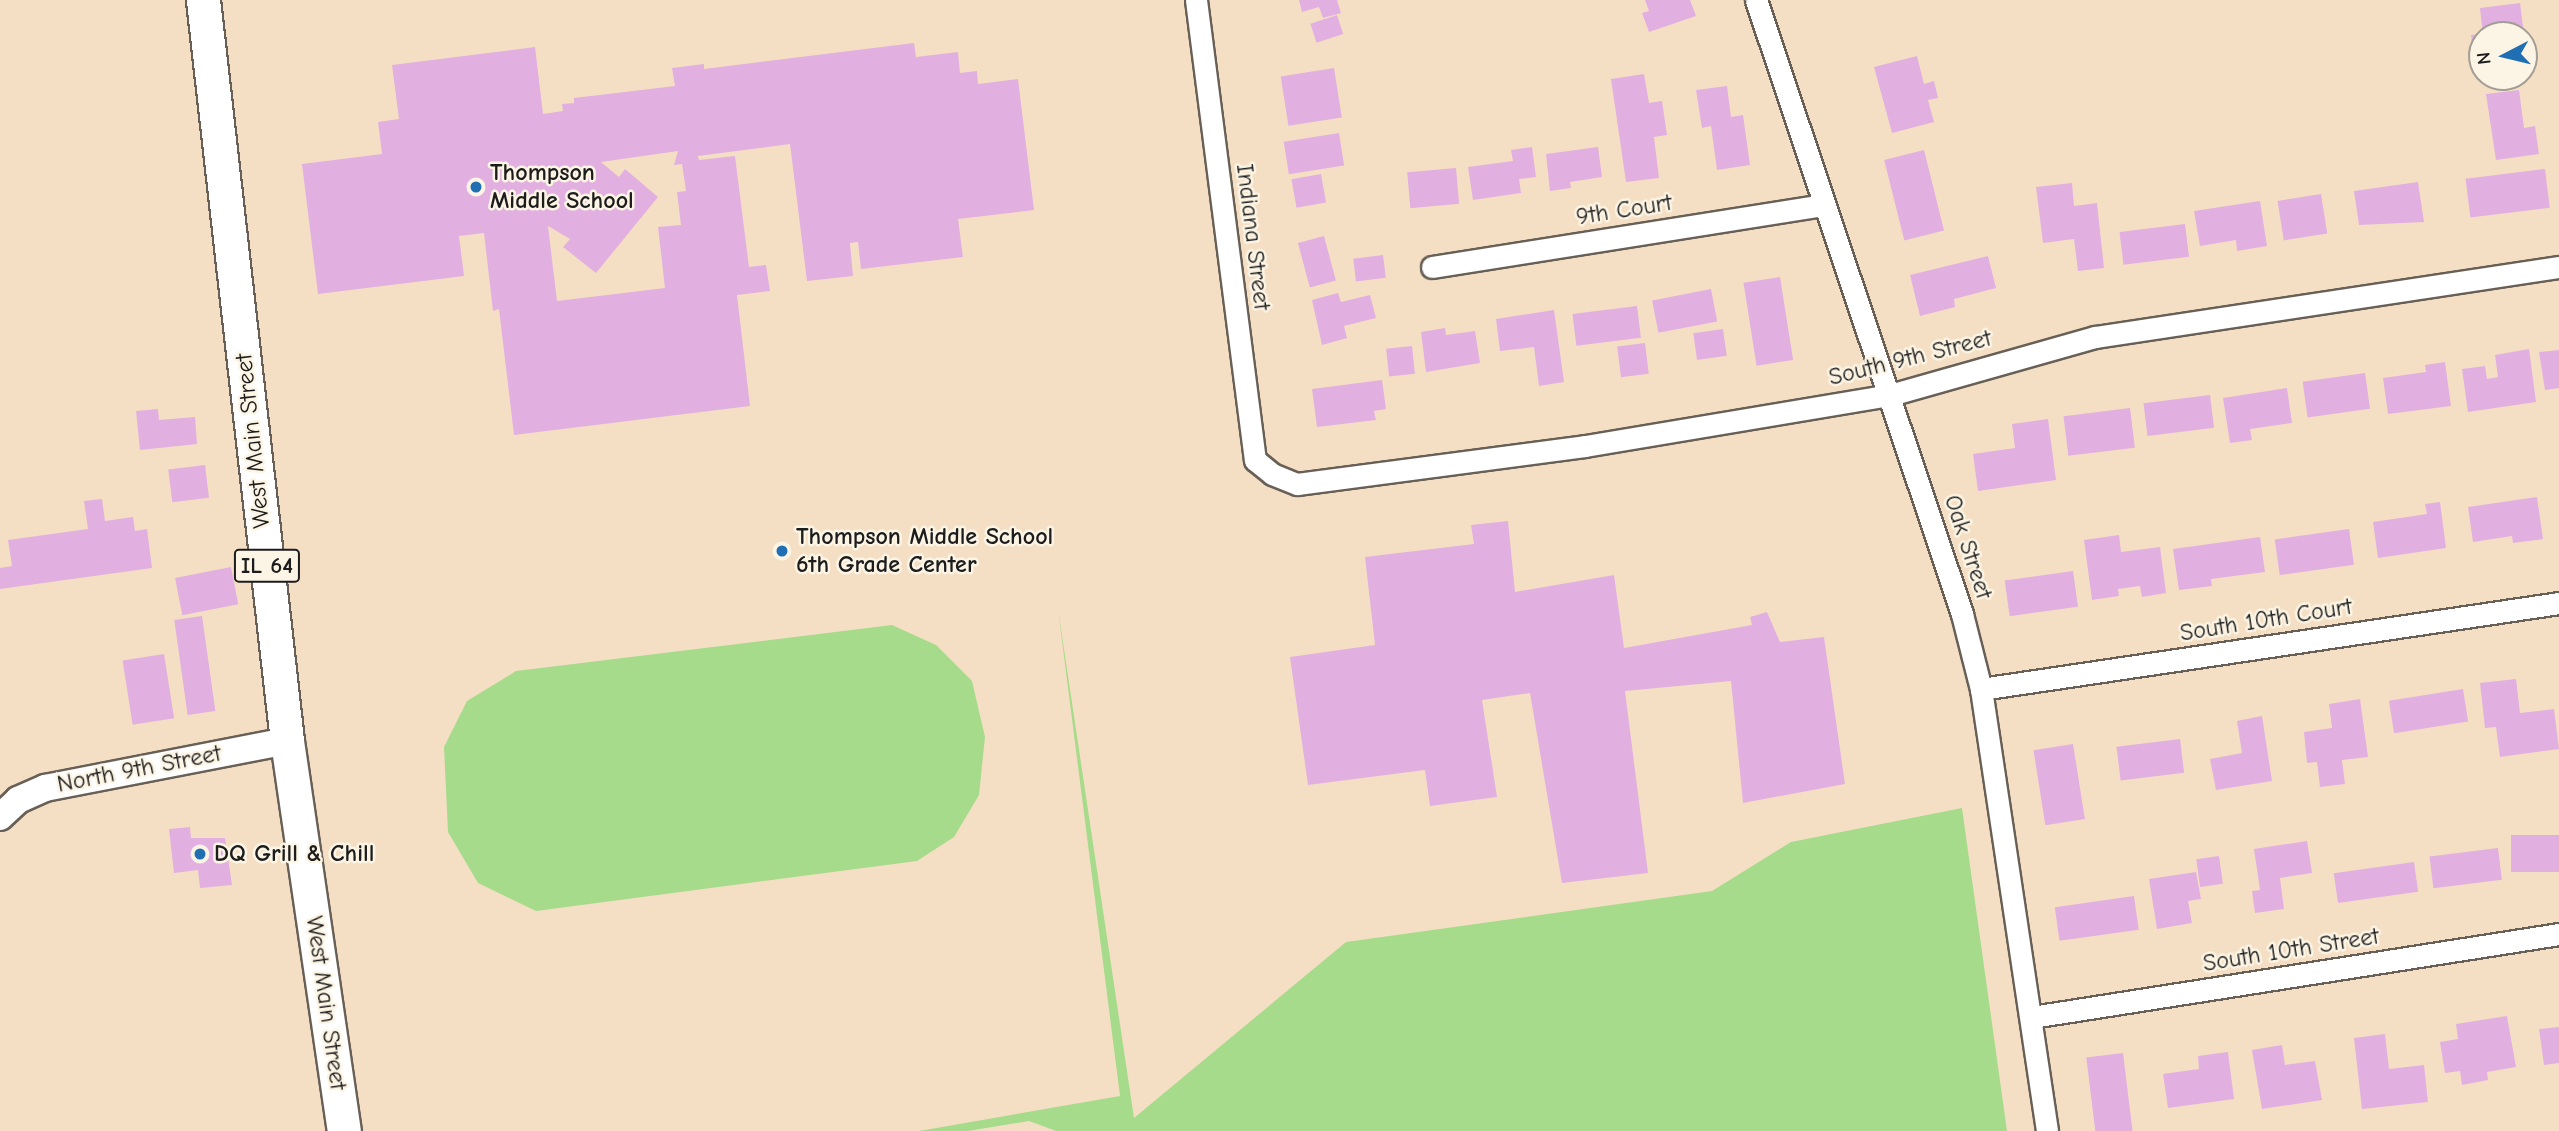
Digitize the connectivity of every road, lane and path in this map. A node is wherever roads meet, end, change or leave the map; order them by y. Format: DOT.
graph roads {
  1 [pos="203,0"];
  2 [pos="1196,0"];
  3 [pos="1756,0"];
  4 [pos="1824,205"];
  5 [pos="1432,267"];
  6 [pos="2559,267"];
  7 [pos="1890,395"];
  8 [pos="1272,474"];
  9 [pos="2559,603"];
  10 [pos="1981,689"];
  11 [pos="288,741"];
  12 [pos="0,817"];
  13 [pos="2559,934"];
  14 [pos="2032,1017"];
  15 [pos="344,1131"];
  16 [pos="2047,1131"];
  1 -- 11 [label="main road, West Main Street / IL 64"];
  2 -- 8 [label="street, Indiana Street"];
  3 -- 4 [label="street, Oak Street"];
  4 -- 5 [label="street, 9th Court"];
  4 -- 7 [label="street, Oak Street"];
  6 -- 7 [label="street, South 9th Street"];
  7 -- 8 [label="street, South 9th Street"];
  7 -- 10 [label="street, Oak Street"];
  9 -- 10 [label="street, South 10th Court"];
  10 -- 14 [label="street, Oak Street"];
  11 -- 12 [label="street, North 9th Street"];
  11 -- 15 [label="main road, West Main Street / IL 64"];
  13 -- 14 [label="street, South 10th Street"];
  14 -- 16 [label="street, Oak Street"];
}
